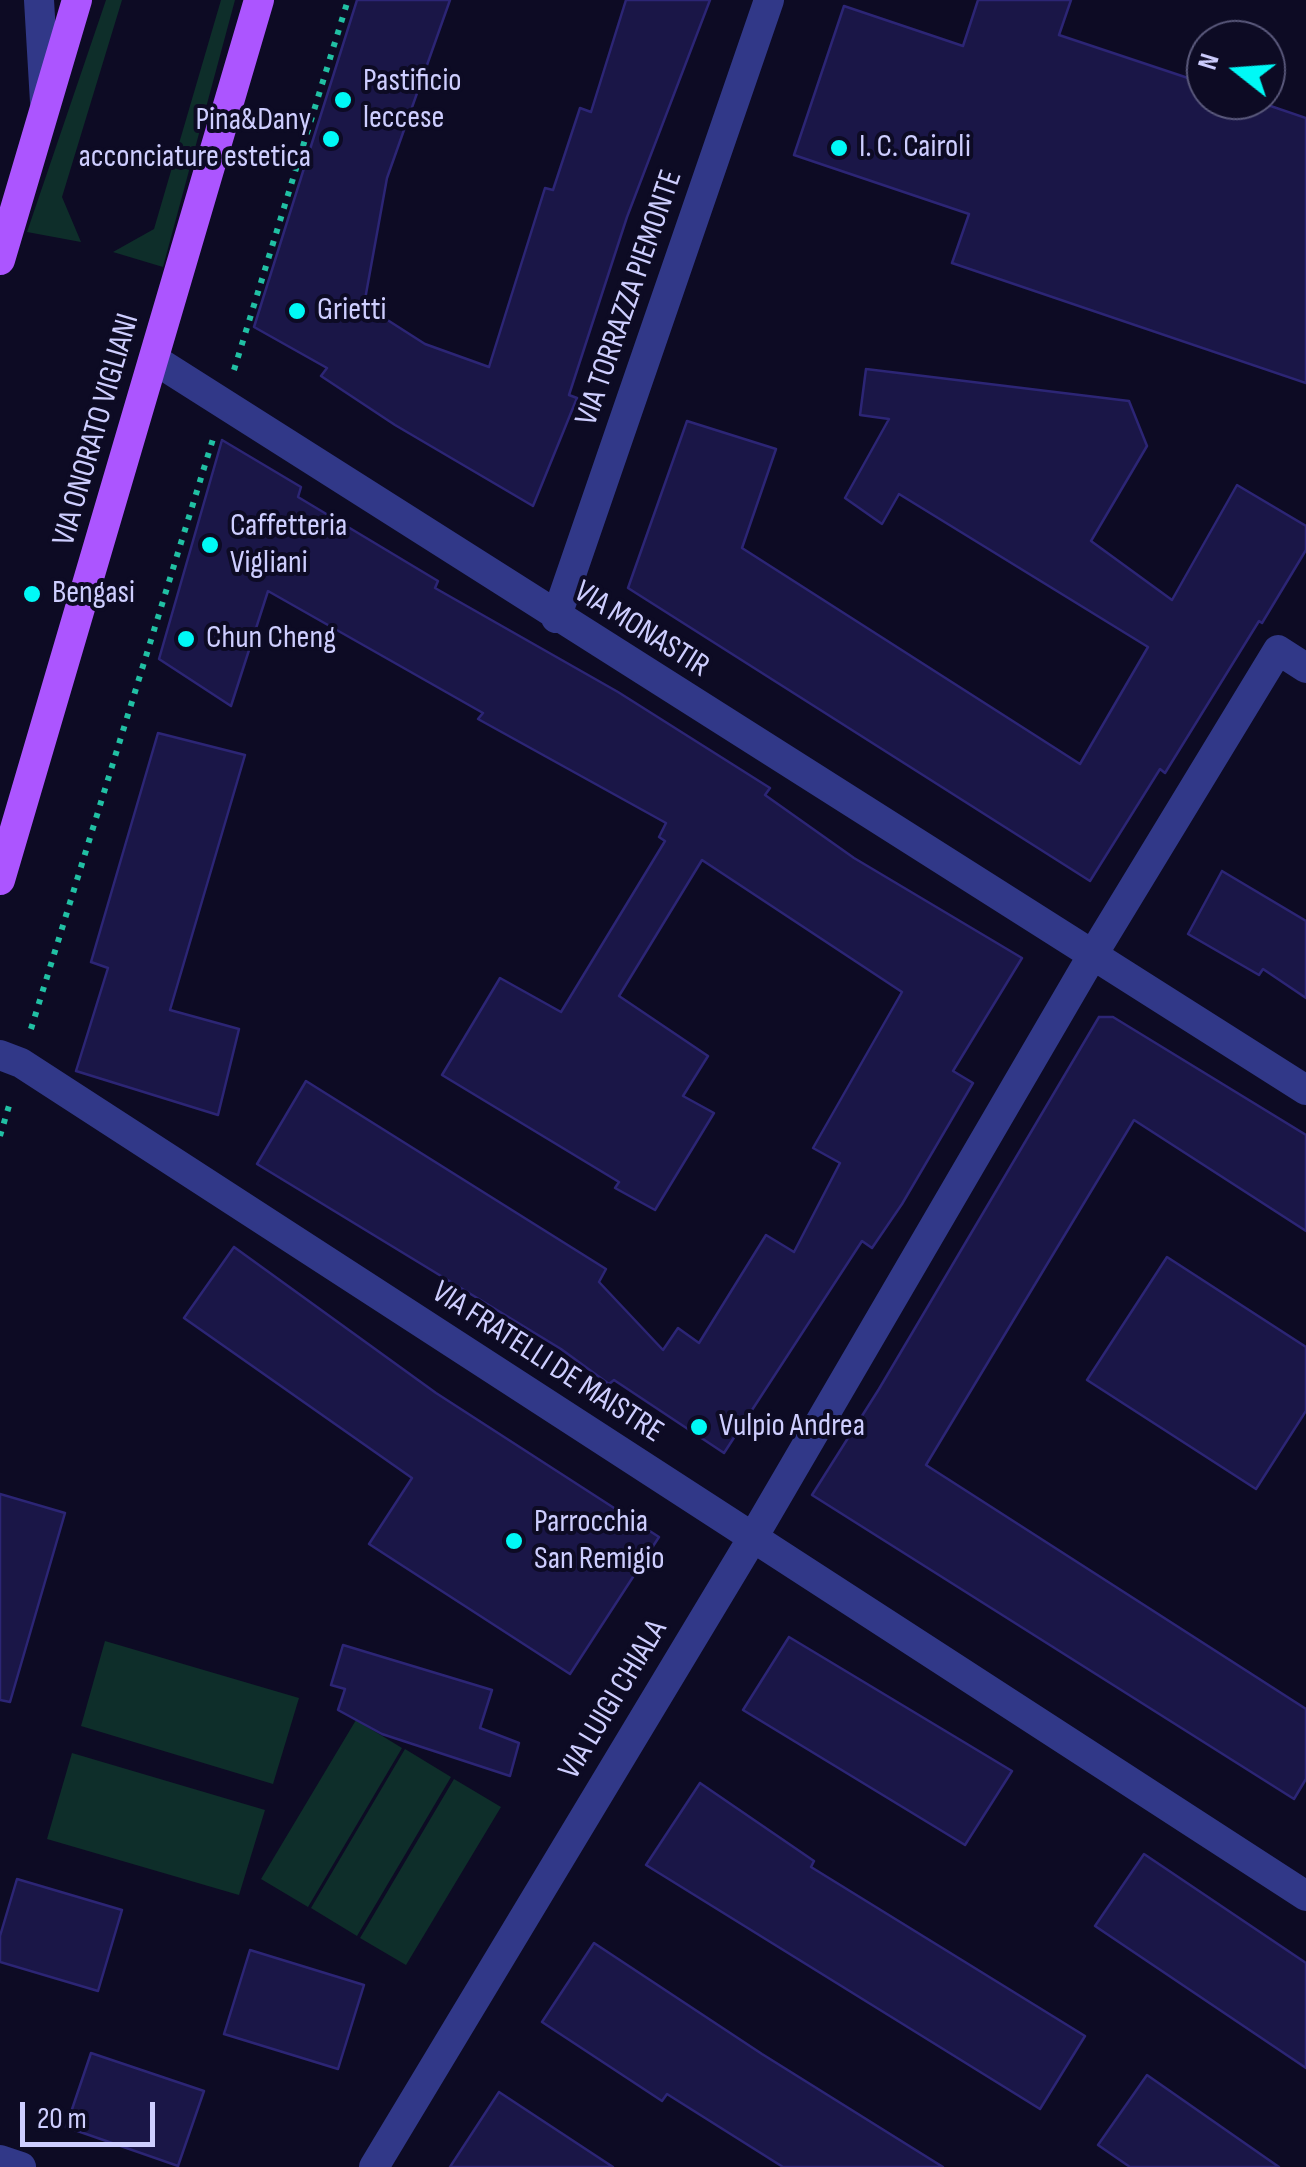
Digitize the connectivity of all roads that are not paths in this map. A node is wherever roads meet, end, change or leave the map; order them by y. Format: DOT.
graph roads {
  1 [pos="39,0"];
  2 [pos="76,0"];
  3 [pos="259,0"];
  4 [pos="769,0"];
  5 [pos="45,102"];
  6 [pos="0,260"];
  7 [pos="155,360"];
  8 [pos="556,618"];
  9 [pos="1306,668"];
  10 [pos="0,880"];
  11 [pos="1092,956"];
  12 [pos="10,1059"];
  13 [pos="1306,1090"];
  14 [pos="752,1539"];
  15 [pos="1306,1896"];
  16 [pos="0,2160"];
  17 [pos="21,2167"];
  18 [pos="374,2167"];
  1 -- 5 [label="street"];
  2 -- 5 [label="main road"];
  3 -- 7 [label="main road, VIA ONORATO VIGLIANI"];
  4 -- 8 [label="street, VIA TORRAZZA PIEMONTE"];
  5 -- 6 [label="main road"];
  7 -- 8 [label="street, VIA MONASTIR"];
  7 -- 10 [label="main road, VIA ONORATO VIGLIANI"];
  8 -- 11 [label="street, VIA MONASTIR"];
  9 -- 11 [label="street"];
  11 -- 13 [label="street, VIA MONASTIR"];
  11 -- 14 [label="street, VIA LUIGI CHIALA"];
  12 -- 14 [label="street, VIA FRATELLI DE MAISTRE"];
  14 -- 15 [label="street, VIA FRATELLI DE MAISTRE"];
  14 -- 18 [label="street, VIA LUIGI CHIALA"];
  16 -- 17 [label="street"];
}
